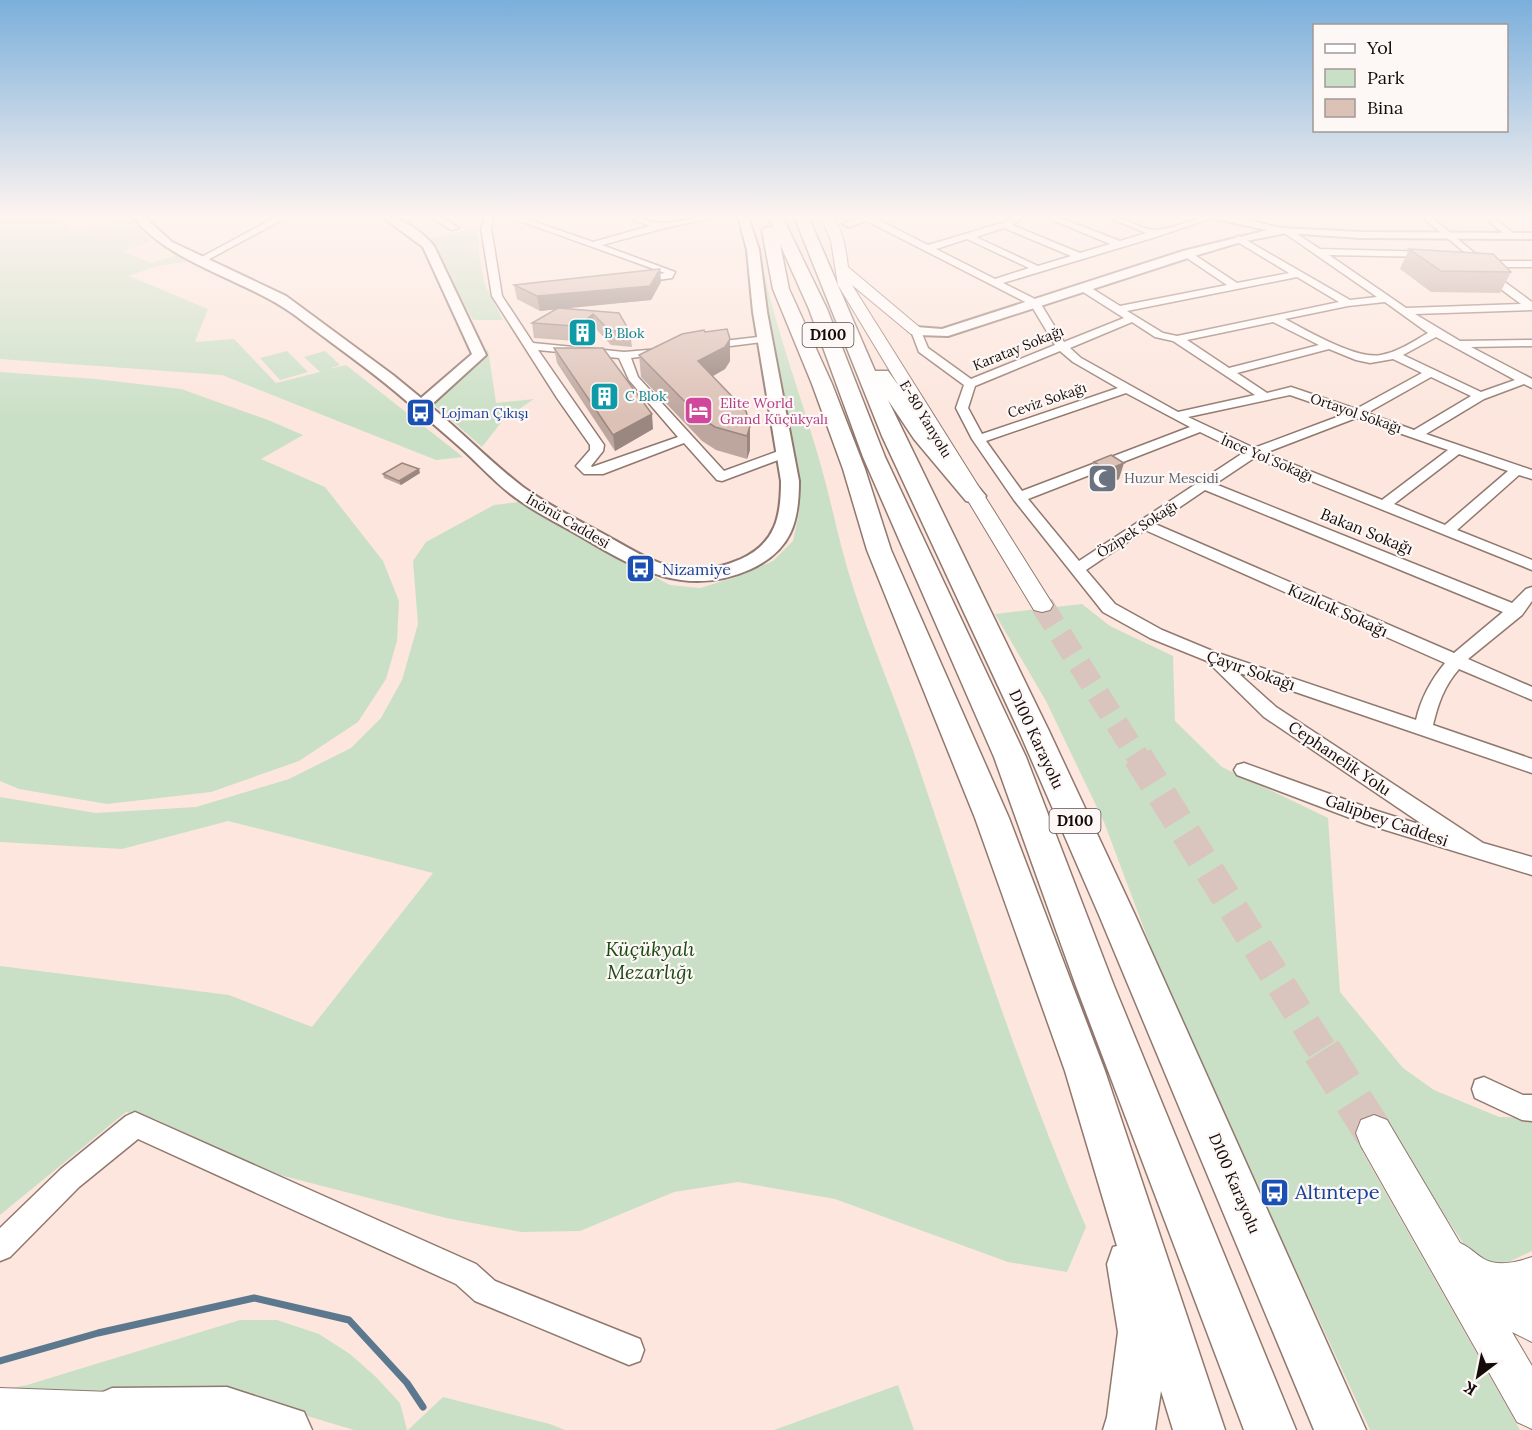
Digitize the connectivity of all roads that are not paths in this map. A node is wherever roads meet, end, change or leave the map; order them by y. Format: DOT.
graph roads {
  1 [pos="248,283"];
  2 [pos="445,283"];
  3 [pos="500,283"];
  4 [pos="757,283"];
  5 [pos="780,283"];
  6 [pos="806,283"];
  7 [pos="835,283"];
  8 [pos="844,283"];
  9 [pos="857,283"];
  10 [pos="995,283"];
  11 [pos="1100,283"];
  12 [pos="1231,283"];
  13 [pos="1247,283"];
  14 [pos="1313,283"];
  15 [pos="1364,283"];
  16 [pos="1501,283"];
  17 [pos="1234,285"];
  18 [pos="1084,288"];
  19 [pos="1532,292"];
  20 [pos="1512,293"];
  21 [pos="872,294"];
  22 [pos="1388,299"];
  23 [pos="1035,303"];
  24 [pos="1348,303"];
  25 [pos="1532,307"];
  26 [pos="1119,309"];
  27 [pos="1406,311"];
  28 [pos="1133,318"];
  29 [pos="1274,318"];
  30 [pos="854,321"];
  31 [pos="916,331"];
  32 [pos="1436,333"];
  33 [pos="766,339"];
  34 [pos="1177,339"];
  35 [pos="1459,344"];
  36 [pos="1532,344"];
  37 [pos="529,346"];
  38 [pos="1329,346"];
  39 [pos="1062,347"];
  40 [pos="624,355"];
  41 [pos="1394,355"];
  42 [pos="1230,372"];
  43 [pos="1429,374"];
  44 [pos="1529,382"];
  45 [pos="970,384"];
  46 [pos="1126,389"];
  47 [pos="1480,396"];
  48 [pos="1266,397"];
  49 [pos="421,406"];
  50 [pos="1358,413"];
  51 [pos="1176,416"];
  52 [pos="1200,428"];
  53 [pos="1416,434"];
  54 [pos="686,438"];
  55 [pos="978,439"];
  56 [pos="1457,449"];
  57 [pos="784,453"];
  58 [pos="1253,453"];
  59 [pos="874,457"];
  60 [pos="1517,470"];
  61 [pos="1532,475"];
  62 [pos="1204,485"];
  63 [pos="974,496"];
  64 [pos="1019,497"];
  65 [pos="1383,506"];
  66 [pos="1145,525"];
  67 [pos="1447,531"];
  68 [pos="1532,565"];
  69 [pos="1077,568"];
  70 [pos="1532,592"];
  71 [pos="1042,605"];
  72 [pos="1516,611"];
  73 [pos="1209,656"];
  74 [pos="1454,661"];
  75 [pos="1532,694"];
  76 [pos="943,702"];
  77 [pos="1423,729"];
  78 [pos="1532,766"];
  79 [pos="1244,770"];
  80 [pos="1479,851"];
  81 [pos="1532,866"];
  82 [pos="1085,1071"];
  83 [pos="1484,1089"];
  84 [pos="1532,1108"];
  85 [pos="1374,1133"];
  86 [pos="1439,1245"];
  87 [pos="0,1247"];
  88 [pos="1473,1276"];
  89 [pos="1532,1277"];
  90 [pos="1532,1321"];
  91 [pos="629,1350"];
  92 [pos="1532,1407"];
  93 [pos="0,1410"];
  94 [pos="112,1414"];
  95 [pos="161,1430"];
  96 [pos="286,1430"];
  97 [pos="1129,1430"];
  98 [pos="1199,1430"];
  99 [pos="1270,1430"];
  100 [pos="1340,1430"];
  1 -- 49 [label="street, İnönü Caddesi"];
  2 -- 49 [label="street"];
  3 -- 37 [label="street"];
  4 -- 33 [label="street, İnönü Caddesi"];
  5 -- 76 [label="highway"];
  6 -- 59 [label="highway, D100 Karayolu / D100"];
  7 -- 30 [label="highway, D100 Karayolu / D100"];
  8 -- 30 [label="main road"];
  9 -- 21 [label="main road"];
  10 -- 23 [label="street"];
  11 -- 18 [label="street"];
  12 -- 17 [label="street"];
  13 -- 17 [label="street"];
  14 -- 24 [label="street"];
  15 -- 22 [label="street"];
  16 -- 20 [label="street"];
  17 -- 26 [label="street"];
  18 -- 23 [label="street"];
  18 -- 26 [label="street"];
  19 -- 20 [label="street"];
  20 -- 25 [label="street"];
  21 -- 30 [label="main road"];
  21 -- 31 [label="main road"];
  22 -- 24 [label="street"];
  22 -- 27 [label="street"];
  23 -- 31 [label="street"];
  23 -- 39 [label="street, İnce Yol Sokağı"];
  24 -- 29 [label="street"];
  25 -- 27 [label="street"];
  26 -- 28 [label="street"];
  27 -- 32 [label="street"];
  28 -- 34 [label="street"];
  28 -- 39 [label="street, Karatay Sokağı"];
  29 -- 34 [label="street"];
  29 -- 38 [label="street"];
  30 -- 63 [label="highway"];
  30 -- 100 [label="highway, D100 Karayolu / D100"];
  31 -- 45 [label="street"];
  32 -- 35 [label="street"];
  32 -- 41 [label="street"];
  33 -- 40 [label="street"];
  33 -- 57 [label="street, İnönü Caddesi"];
  34 -- 42 [label="street"];
  35 -- 36 [label="street"];
  35 -- 44 [label="street"];
  37 -- 40 [label="street"];
  37 -- 54 [label="street"];
  38 -- 41 [label="street"];
  38 -- 42 [label="street"];
  39 -- 45 [label="street, Karatay Sokağı"];
  39 -- 46 [label="street, İnce Yol Sokağı"];
  40 -- 54 [label="street"];
  41 -- 43 [label="street"];
  42 -- 48 [label="street"];
  43 -- 47 [label="street"];
  43 -- 50 [label="street, Özipek Sokağı"];
  44 -- 47 [label="street"];
  45 -- 55 [label="street, Karatay Sokağı"];
  46 -- 51 [label="street, İnce Yol Sokağı"];
  46 -- 55 [label="street, Ceviz Sokağı"];
  47 -- 53 [label="street"];
  48 -- 50 [label="street, Ortayol Sokağı"];
  48 -- 51 [label="street, Ortayol Sokağı"];
  49 -- 57 [label="street, İnönü Caddesi"];
  50 -- 53 [label="street, Ortayol Sokağı"];
  50 -- 58 [label="street, Özipek Sokağı"];
  51 -- 52 [label="street, İnce Yol Sokağı"];
  52 -- 58 [label="street, İnce Yol Sokağı"];
  52 -- 64 [label="street"];
  53 -- 56 [label="street, Ortayol Sokağı"];
  54 -- 57 [label="street"];
  55 -- 64 [label="street, Karatay Sokağı"];
  56 -- 60 [label="street, Ortayol Sokağı"];
  56 -- 65 [label="street"];
  58 -- 62 [label="street, Özipek Sokağı"];
  58 -- 65 [label="street, İnce Yol Sokağı"];
  59 -- 76 [label="highway"];
  59 -- 99 [label="highway, D100 Karayolu / D100"];
  60 -- 61 [label="street, Ortayol Sokağı"];
  60 -- 67 [label="street"];
  62 -- 66 [label="street, Özipek Sokağı"];
  62 -- 72 [label="street, Bakan Sokağı"];
  63 -- 71 [label="main road"];
  64 -- 69 [label="street, Çayır Sokağı"];
  65 -- 67 [label="street, İnce Yol Sokağı"];
  66 -- 69 [label="street, Özipek Sokağı"];
  66 -- 74 [label="street, Kızılcık Sokağı"];
  67 -- 68 [label="street, İnce Yol Sokağı"];
  69 -- 73 [label="street, Çayır Sokağı"];
  70 -- 72 [label="street"];
  72 -- 74 [label="street"];
  73 -- 77 [label="street, Çayır Sokağı"];
  73 -- 80 [label="street, Cephanelik Yolu"];
  74 -- 75 [label="street, Kızılcık Sokağı"];
  74 -- 77 [label="street"];
  76 -- 82 [label="highway"];
  77 -- 78 [label="street, Çayır Sokağı"];
  79 -- 80 [label="street, Galipbey Caddesi"];
  80 -- 81 [label="street, Galipbey Caddesi"];
  82 -- 97 [label="highway"];
  82 -- 98 [label="highway"];
  83 -- 84 [label="street"];
  85 -- 86 [label="main road"];
  86 -- 88 [label="main road"];
  86 -- 92 [label="main road"];
  87 -- 91 [label="street"];
  88 -- 89 [label="main road"];
  88 -- 90 [label="main road"];
  93 -- 94 [label="main road"];
  94 -- 95 [label="main road"];
  94 -- 96 [label="highway"];
}
